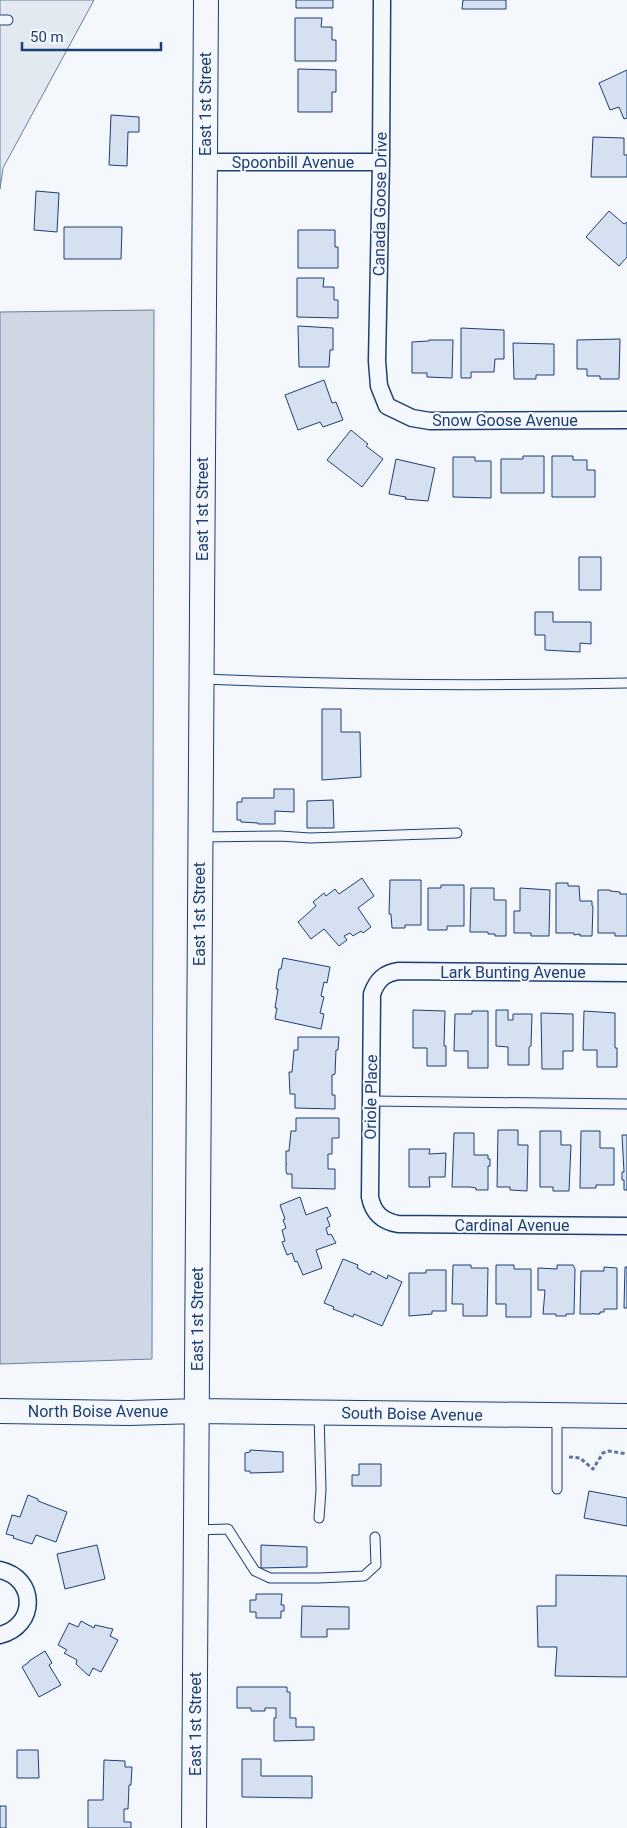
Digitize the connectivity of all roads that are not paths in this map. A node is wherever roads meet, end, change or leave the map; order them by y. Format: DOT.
graph roads {
  1 [pos="206,0"];
  2 [pos="382,0"];
  3 [pos="205,162"];
  4 [pos="381,162"];
  5 [pos="387,406"];
  6 [pos="627,420"];
  7 [pos="201,679"];
  8 [pos="627,683"];
  9 [pos="457,833"];
  10 [pos="199,837"];
  11 [pos="399,971"];
  12 [pos="627,972"];
  13 [pos="371,1100"];
  14 [pos="627,1104"];
  15 [pos="398,1224"];
  16 [pos="627,1226"];
  17 [pos="0,1411"];
  18 [pos="197,1411"];
  19 [pos="319,1412"];
  20 [pos="557,1416"];
  21 [pos="627,1416"];
  22 [pos="557,1489"];
  23 [pos="319,1518"];
  24 [pos="196,1530"];
  25 [pos="375,1537"];
  26 [pos="0,1570"];
  27 [pos="0,1635"];
  28 [pos="194,1828"];
  1 -- 3 [label="main road, East 1st Street"];
  2 -- 4 [label="street, Canada Goose Drive"];
  3 -- 4 [label="street, Spoonbill Avenue"];
  3 -- 7 [label="main road, East 1st Street"];
  4 -- 5 [label="street, Canada Goose Drive"];
  5 -- 6 [label="street, Snow Goose Avenue"];
  7 -- 8 [label="lane"];
  7 -- 10 [label="main road, East 1st Street"];
  9 -- 10 [label="lane"];
  10 -- 18 [label="main road, East 1st Street"];
  11 -- 12 [label="street, Lark Bunting Avenue"];
  11 -- 13 [label="street, Oriole Place"];
  13 -- 14 [label="lane"];
  13 -- 15 [label="street, Oriole Place"];
  15 -- 16 [label="street, Cardinal Avenue"];
  17 -- 18 [label="main road, North Boise Avenue"];
  18 -- 19 [label="main road, South Boise Avenue"];
  18 -- 24 [label="main road, East 1st Street"];
  19 -- 20 [label="main road, South Boise Avenue"];
  19 -- 23 [label="lane"];
  20 -- 21 [label="main road, South Boise Avenue"];
  20 -- 22 [label="lane"];
  24 -- 25 [label="lane"];
  24 -- 28 [label="main road, East 1st Street"];
  26 -- 27 [label="street"];
}
